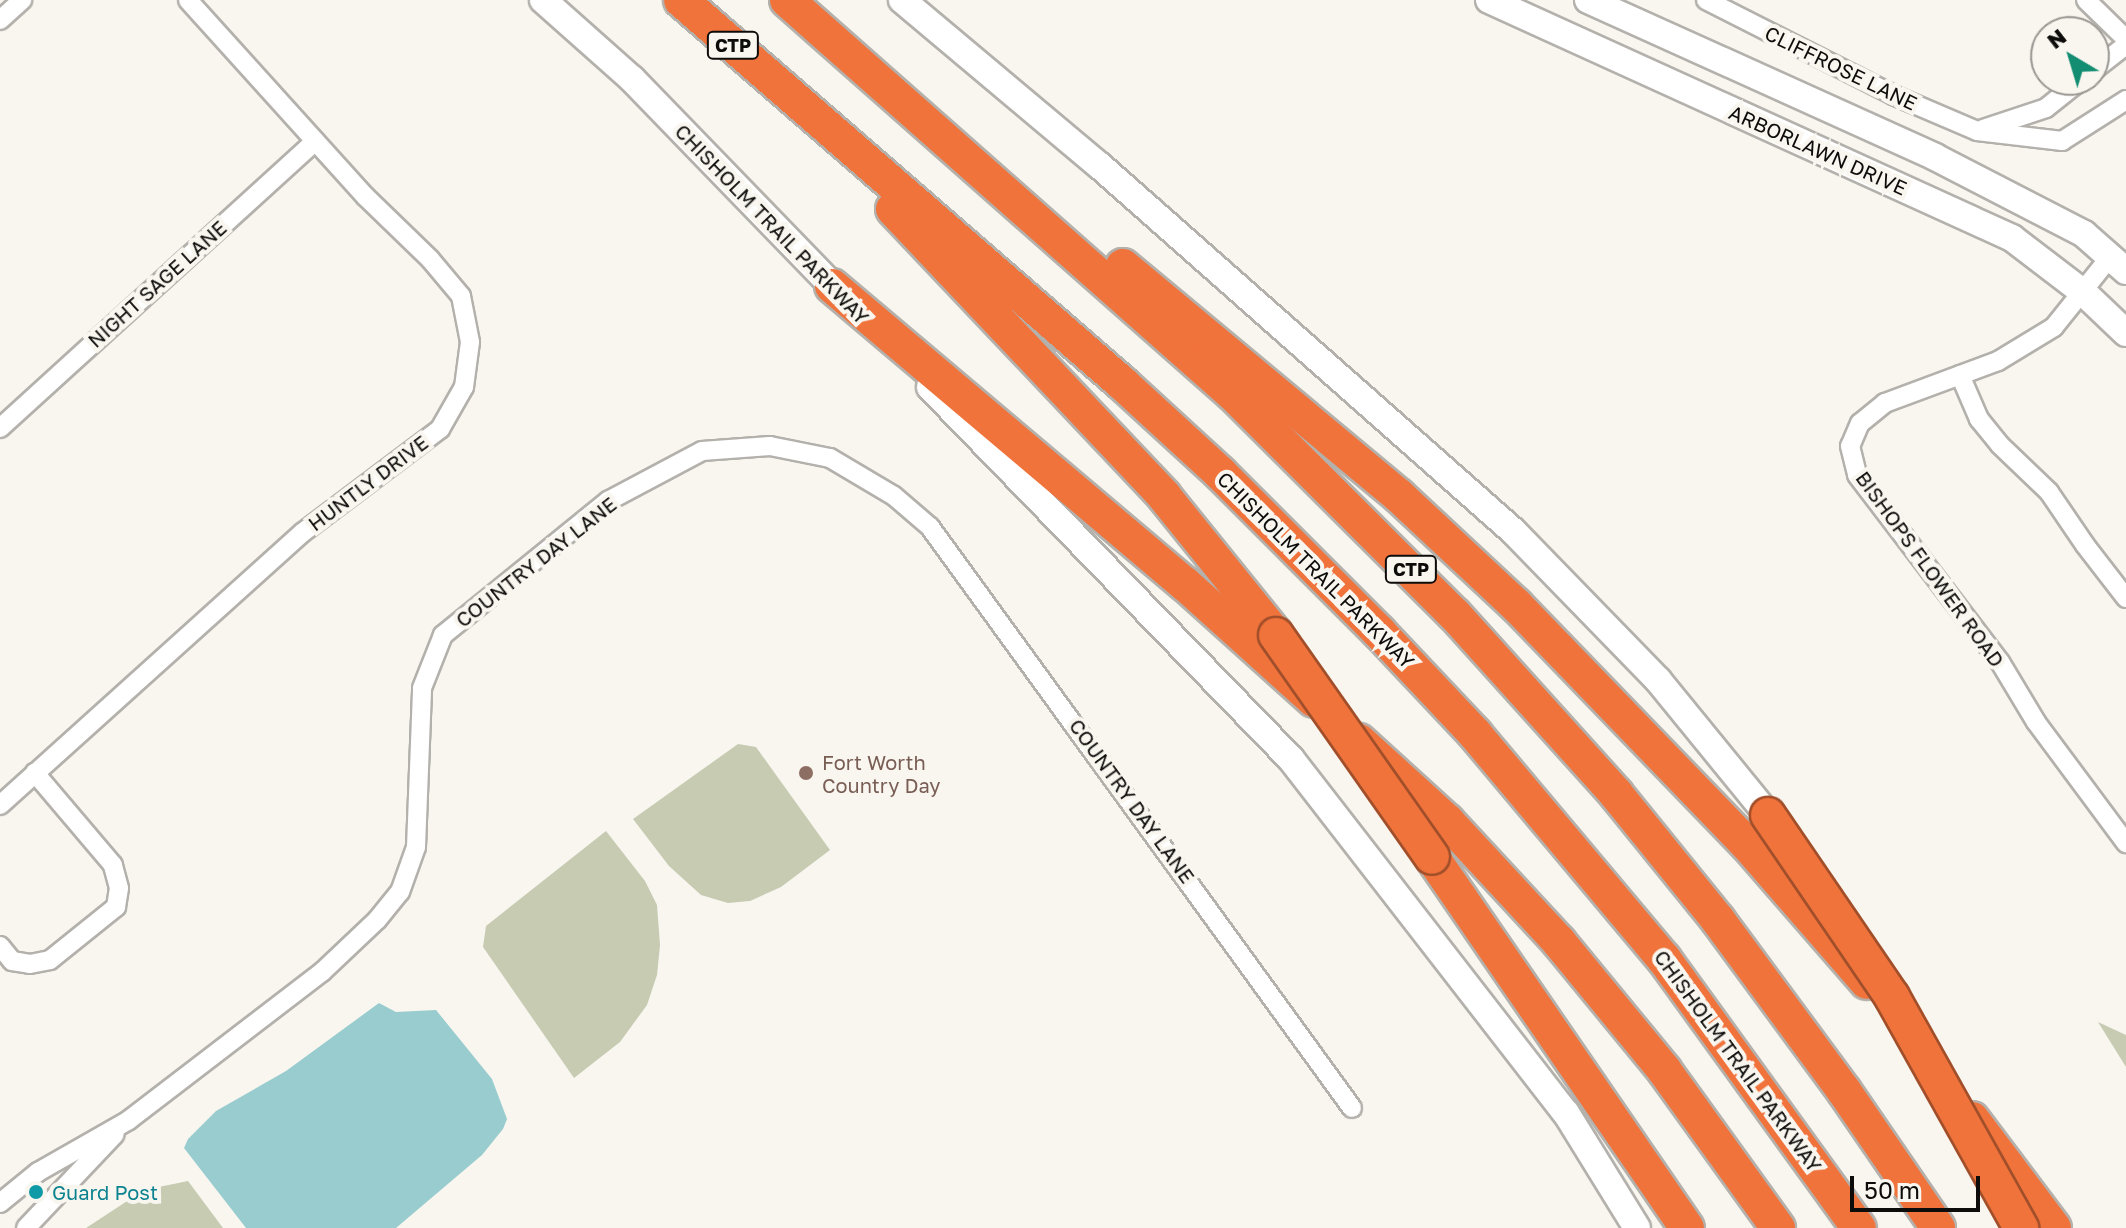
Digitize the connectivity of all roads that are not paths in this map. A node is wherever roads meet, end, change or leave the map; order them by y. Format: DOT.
graph roads {
  1 [pos="22,0"];
  2 [pos="188,0"];
  3 [pos="543,0"];
  4 [pos="681,0"];
  5 [pos="787,0"];
  6 [pos="902,0"];
  7 [pos="1489,0"];
  8 [pos="1588,0"];
  9 [pos="1706,0"];
  10 [pos="2086,0"];
  11 [pos="0,20"];
  12 [pos="2126,42"];
  13 [pos="2110,56"];
  14 [pos="879,78"];
  15 [pos="785,90"];
  16 [pos="2061,96"];
  17 [pos="2126,100"];
  18 [pos="1977,131"];
  19 [pos="315,141"];
  20 [pos="2118,264"];
  21 [pos="832,286"];
  22 [pos="2084,293"];
  23 [pos="2126,333"];
  24 [pos="1960,375"];
  25 [pos="0,428"];
  26 [pos="2126,598"];
  27 [pos="35,773"];
  28 [pos="0,805"];
  29 [pos="1768,815"];
  30 [pos="2126,843"];
  31 [pos="0,946"];
  32 [pos="1352,1108"];
  33 [pos="129,1120"];
  34 [pos="0,1203"];
  35 [pos="26,1228"];
  36 [pos="1637,1228"];
  37 [pos="1687,1228"];
  38 [pos="1778,1228"];
  39 [pos="1859,1228"];
  40 [pos="1938,1228"];
  41 [pos="2021,1228"];
  42 [pos="2054,1228"];
  1 -- 11 [label="street"];
  2 -- 19 [label="street, HUNTLY DRIVE"];
  3 -- 21 [label="main road, CHISHOLM TRAIL PARKWAY"];
  4 -- 15 [label="highway, CHISHOLM TRAIL PARKWAY / CTP"];
  5 -- 14 [label="highway, CTP"];
  6 -- 29 [label="main road"];
  7 -- 22 [label="main road, ARBORLAWN DRIVE"];
  8 -- 20 [label="main road, ARBORLAWN DRIVE"];
  9 -- 18 [label="street, CLIFFROSE LANE"];
  10 -- 12 [label="street"];
  12 -- 13 [label="street"];
  14 -- 40 [label="highway, CTP"];
  14 -- 42 [label="highway"];
  15 -- 37 [label="highway, bridge"];
  15 -- 39 [label="highway, CHISHOLM TRAIL PARKWAY / CTP"];
  16 -- 18 [label="street"];
  17 -- 18 [label="street, CLIFFROSE LANE"];
  19 -- 25 [label="street, NIGHT SAGE LANE"];
  19 -- 27 [label="street, HUNTLY DRIVE"];
  20 -- 22 [label="street, BISHOPS FLOWER ROAD"];
  21 -- 36 [label="main road, CHISHOLM TRAIL PARKWAY"];
  21 -- 38 [label="highway"];
  22 -- 23 [label="main road, ARBORLAWN DRIVE"];
  22 -- 24 [label="street, BISHOPS FLOWER ROAD"];
  24 -- 26 [label="street"];
  24 -- 30 [label="street, BISHOPS FLOWER ROAD"];
  27 -- 28 [label="street, HUNTLY DRIVE"];
  27 -- 31 [label="street"];
  29 -- 41 [label="highway, bridge"];
  32 -- 33 [label="street, COUNTRY DAY LANE"];
  33 -- 34 [label="street"];
  33 -- 35 [label="street"];
}
